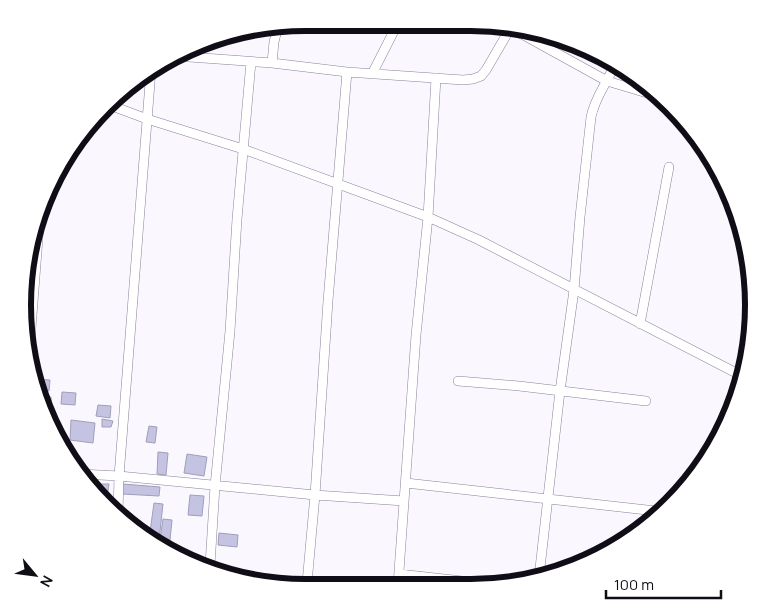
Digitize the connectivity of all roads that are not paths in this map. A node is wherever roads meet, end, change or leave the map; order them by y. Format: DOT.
graph roads {
  1 [pos="394,31"];
  2 [pos="276,33"];
  3 [pos="507,34"];
  4 [pos="530,38"];
  5 [pos="189,57"];
  6 [pos="251,62"];
  7 [pos="272,63"];
  8 [pos="612,70"];
  9 [pos="347,72"];
  10 [pos="372,74"];
  11 [pos="436,78"];
  12 [pos="150,79"];
  13 [pos="607,81"];
  14 [pos="642,92"];
  15 [pos="116,107"];
  16 [pos="147,118"];
  17 [pos="243,150"];
  18 [pos="669,167"];
  19 [pos="339,184"];
  20 [pos="428,217"];
  21 [pos="37,253"];
  22 [pos="574,290"];
  23 [pos="32,318"];
  24 [pos="640,324"];
  25 [pos="736,373"];
  26 [pos="458,381"];
  27 [pos="560,392"];
  28 [pos="646,401"];
  29 [pos="90,475"];
  30 [pos="119,476"];
  31 [pos="406,483"];
  32 [pos="215,486"];
  33 [pos="315,495"];
  34 [pos="548,499"];
  35 [pos="404,501"];
  36 [pos="118,505"];
  37 [pos="652,511"];
  38 [pos="210,562"];
  39 [pos="540,569"];
  40 [pos="399,574"];
  41 [pos="307,579"];
  42 [pos="399,579"];
  43 [pos="432,579"];
  1 -- 10 [label="street"];
  2 -- 7 [label="street"];
  3 -- 11 [label="street"];
  4 -- 13 [label="street"];
  5 -- 6 [label="street"];
  6 -- 7 [label="street"];
  6 -- 17 [label="street"];
  7 -- 9 [label="street"];
  8 -- 13 [label="street"];
  9 -- 10 [label="street"];
  9 -- 19 [label="street"];
  10 -- 11 [label="street"];
  11 -- 20 [label="street"];
  12 -- 16 [label="street"];
  13 -- 14 [label="street"];
  13 -- 22 [label="street"];
  15 -- 16 [label="street"];
  16 -- 17 [label="street"];
  16 -- 30 [label="street"];
  17 -- 19 [label="street"];
  17 -- 32 [label="street"];
  18 -- 24 [label="street"];
  19 -- 20 [label="street"];
  19 -- 33 [label="street"];
  20 -- 22 [label="street"];
  20 -- 31 [label="street"];
  21 -- 23 [label="street"];
  22 -- 24 [label="street"];
  22 -- 27 [label="street"];
  24 -- 25 [label="street"];
  26 -- 27 [label="street"];
  27 -- 28 [label="street"];
  27 -- 34 [label="street"];
  29 -- 30 [label="street"];
  30 -- 32 [label="street"];
  30 -- 36 [label="street"];
  31 -- 34 [label="street"];
  31 -- 35 [label="street"];
  32 -- 33 [label="street"];
  32 -- 38 [label="street"];
  33 -- 35 [label="street"];
  33 -- 41 [label="street"];
  34 -- 37 [label="street"];
  34 -- 39 [label="street"];
  35 -- 40 [label="street"];
  40 -- 42 [label="street"];
  40 -- 43 [label="street"];
}
